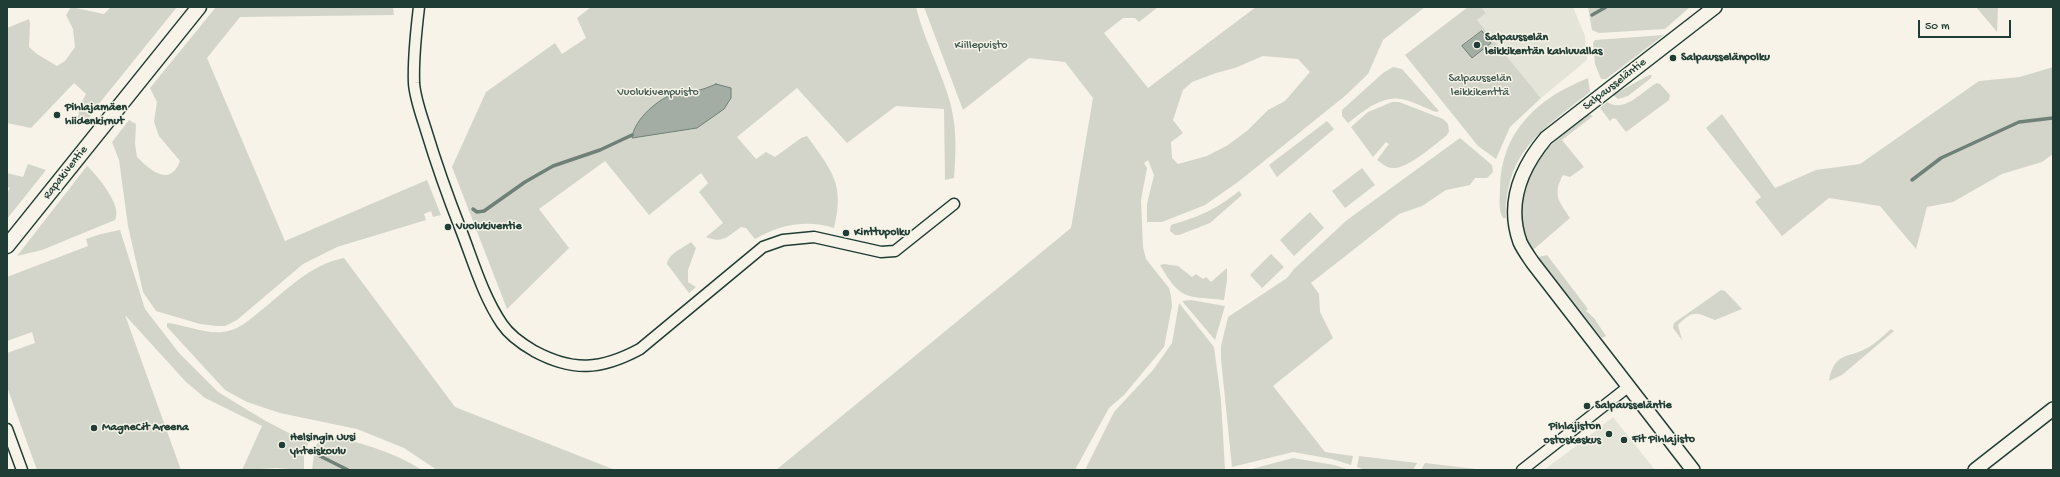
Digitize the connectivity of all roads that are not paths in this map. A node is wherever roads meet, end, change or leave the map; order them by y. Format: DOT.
graph roads {
  1 [pos="199,7"];
  2 [pos="419,7"];
  3 [pos="1715,7"];
  4 [pos="954,204"];
  5 [pos="7,246"];
  6 [pos="1628,386"];
  7 [pos="2053,409"];
  8 [pos="7,429"];
  9 [pos="22,470"];
  10 [pos="1522,470"];
  11 [pos="1693,470"];
  12 [pos="1975,470"];
  1 -- 5 [label="main road, Rapakiventie"];
  2 -- 4 [label="street"];
  3 -- 6 [label="street, Salpausseläntie"];
  6 -- 10 [label="street"];
  6 -- 11 [label="street, Salpausseläntie"];
  7 -- 12 [label="street"];
  8 -- 9 [label="street"];
}
